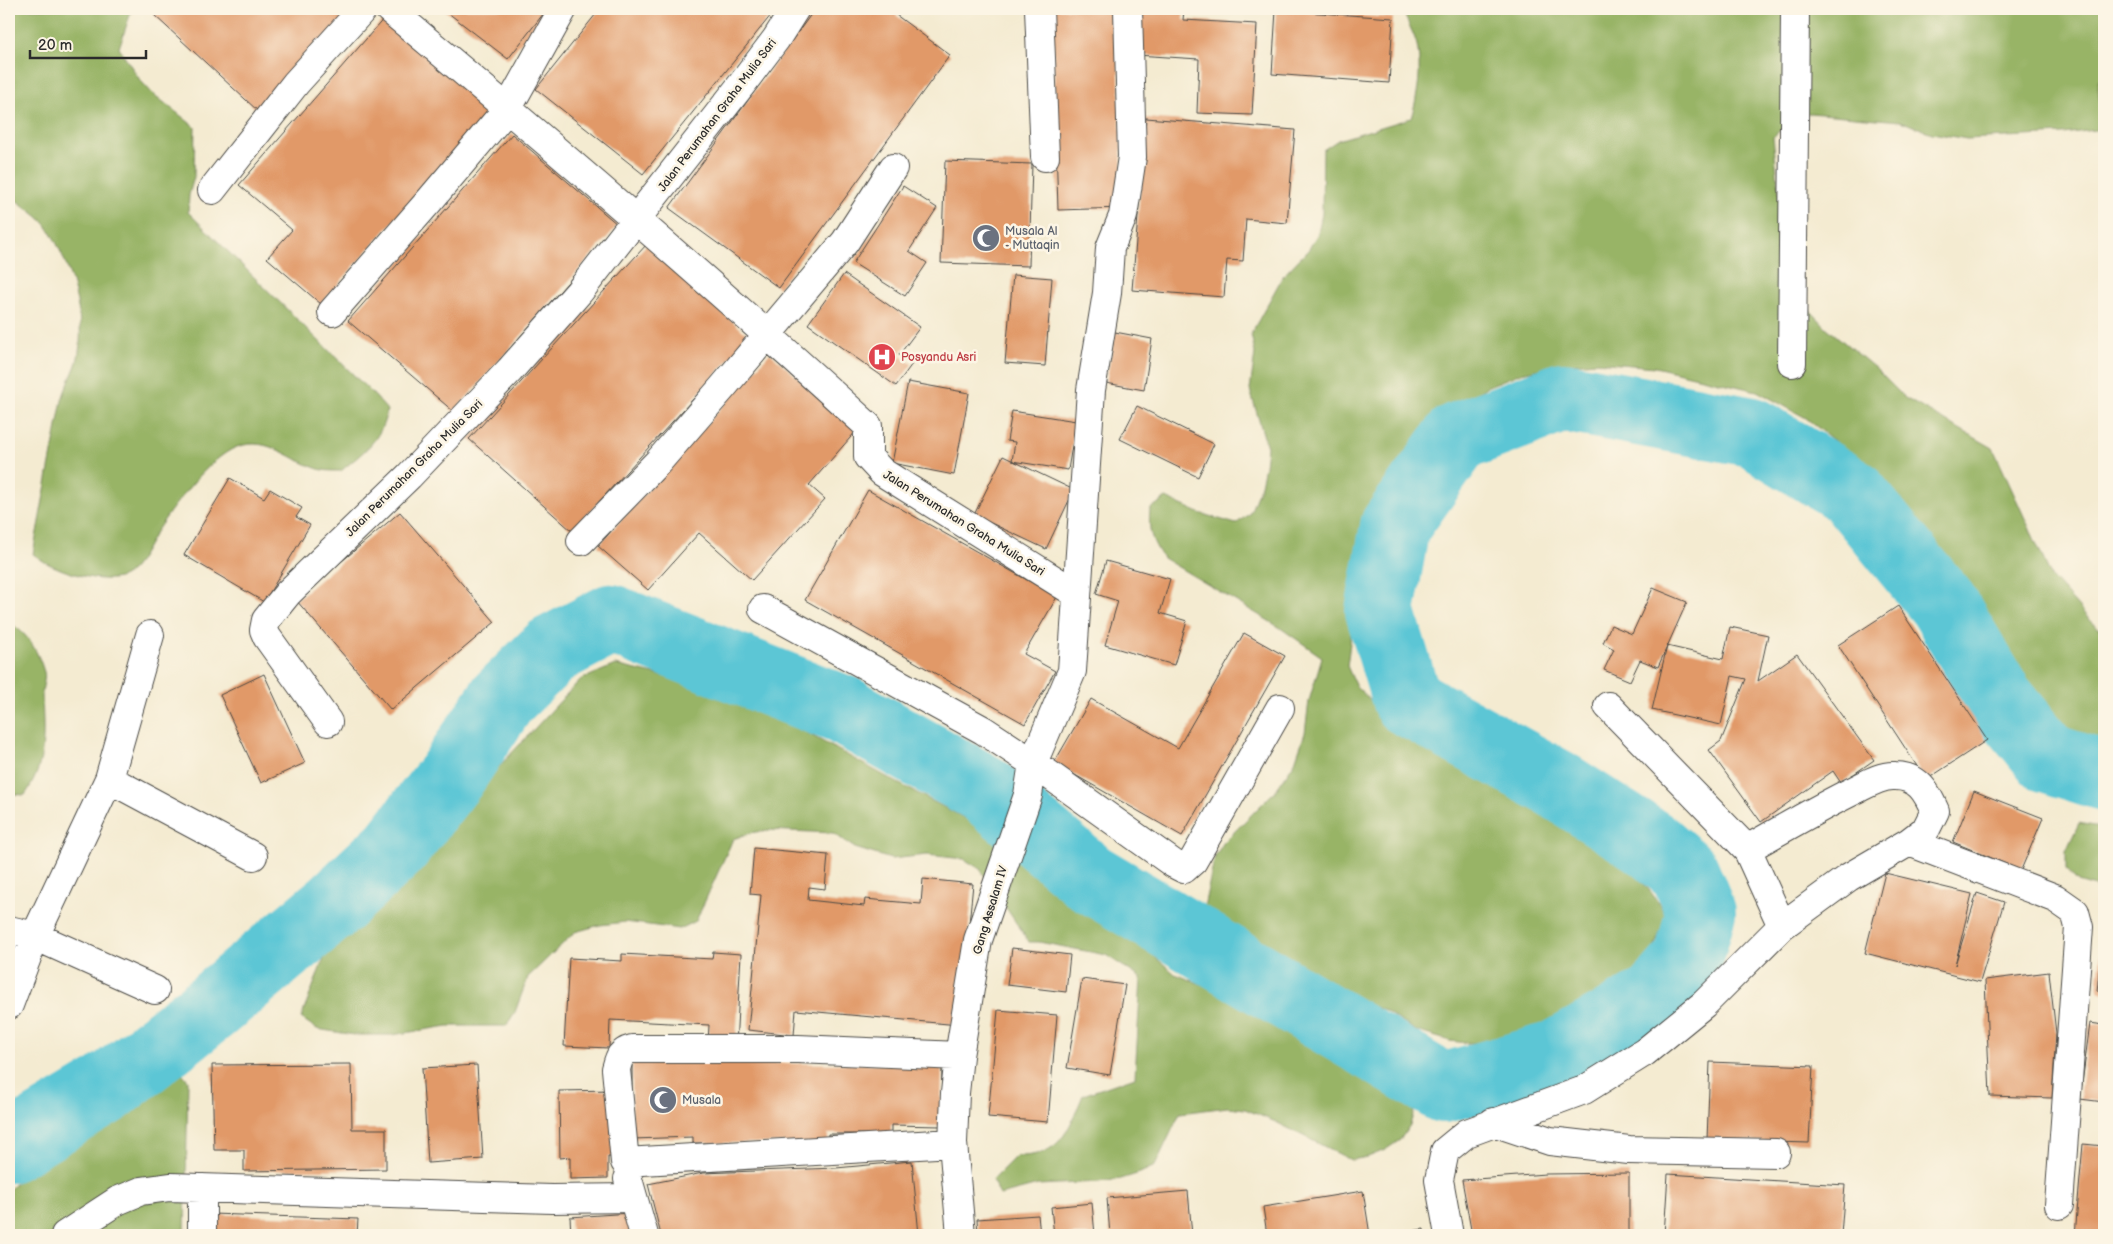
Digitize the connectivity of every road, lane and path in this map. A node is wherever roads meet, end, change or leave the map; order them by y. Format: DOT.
graph roads {
  1 [pos="363,9"];
  2 [pos="389,9"];
  3 [pos="563,9"];
  4 [pos="795,9"];
  5 [pos="1039,9"];
  6 [pos="1128,9"];
  7 [pos="1795,9"];
  8 [pos="508,108"];
  9 [pos="1045,157"];
  10 [pos="893,168"];
  11 [pos="212,190"];
  12 [pos="637,220"];
  13 [pos="332,312"];
  14 [pos="768,334"];
  15 [pos="1792,363"];
  16 [pos="580,541"];
  17 [pos="1077,594"];
  18 [pos="763,609"];
  19 [pos="150,635"];
  20 [pos="1608,706"];
  21 [pos="1280,708"];
  22 [pos="328,722"];
  23 [pos="1033,763"];
  24 [pos="109,779"];
  25 [pos="1909,842"];
  26 [pos="1747,849"];
  27 [pos="252,856"];
  28 [pos="1782,926"];
  29 [pos="9,930"];
  30 [pos="35,936"];
  31 [pos="155,990"];
  32 [pos="9,1005"];
  33 [pos="959,1056"];
  34 [pos="1493,1122"];
  35 [pos="953,1143"];
  36 [pos="1776,1153"];
  37 [pos="625,1162"];
  38 [pos="202,1188"];
  39 [pos="632,1198"];
  40 [pos="2059,1205"];
  41 [pos="65,1235"];
  42 [pos="202,1235"];
  43 [pos="644,1235"];
  44 [pos="961,1235"];
  45 [pos="1448,1235"];
  1 -- 11 [label="street"];
  2 -- 8 [label="street, Jalan Perumahan Graha Mulia Sari"];
  3 -- 8 [label="street"];
  4 -- 12 [label="street, Jalan Perumahan Graha Mulia Sari"];
  5 -- 9 [label="street"];
  6 -- 17 [label="street, Gang Assalam IV"];
  7 -- 15 [label="street"];
  8 -- 12 [label="street, Jalan Perumahan Graha Mulia Sari"];
  8 -- 13 [label="street"];
  10 -- 14 [label="street"];
  12 -- 14 [label="street, Jalan Perumahan Graha Mulia Sari"];
  12 -- 22 [label="street, Jalan Perumahan Graha Mulia Sari"];
  14 -- 16 [label="street"];
  14 -- 17 [label="street, Jalan Perumahan Graha Mulia Sari"];
  17 -- 23 [label="street, Gang Assalam IV"];
  18 -- 23 [label="street"];
  19 -- 24 [label="street"];
  20 -- 26 [label="street"];
  21 -- 23 [label="street"];
  23 -- 33 [label="street, Gang Assalam IV"];
  24 -- 27 [label="street"];
  24 -- 30 [label="street"];
  25 -- 26 [label="street"];
  25 -- 28 [label="street"];
  25 -- 40 [label="street"];
  26 -- 28 [label="street"];
  28 -- 34 [label="street"];
  29 -- 30 [label="street"];
  30 -- 31 [label="street"];
  30 -- 32 [label="street"];
  33 -- 35 [label="street, Gang Assalam IV"];
  33 -- 37 [label="street"];
  34 -- 36 [label="street"];
  34 -- 45 [label="street"];
  35 -- 37 [label="street"];
  35 -- 44 [label="street, Gang Assalam IV"];
  37 -- 39 [label="street"];
  38 -- 39 [label="street"];
  38 -- 41 [label="street"];
  38 -- 42 [label="street"];
  39 -- 43 [label="street"];
}
